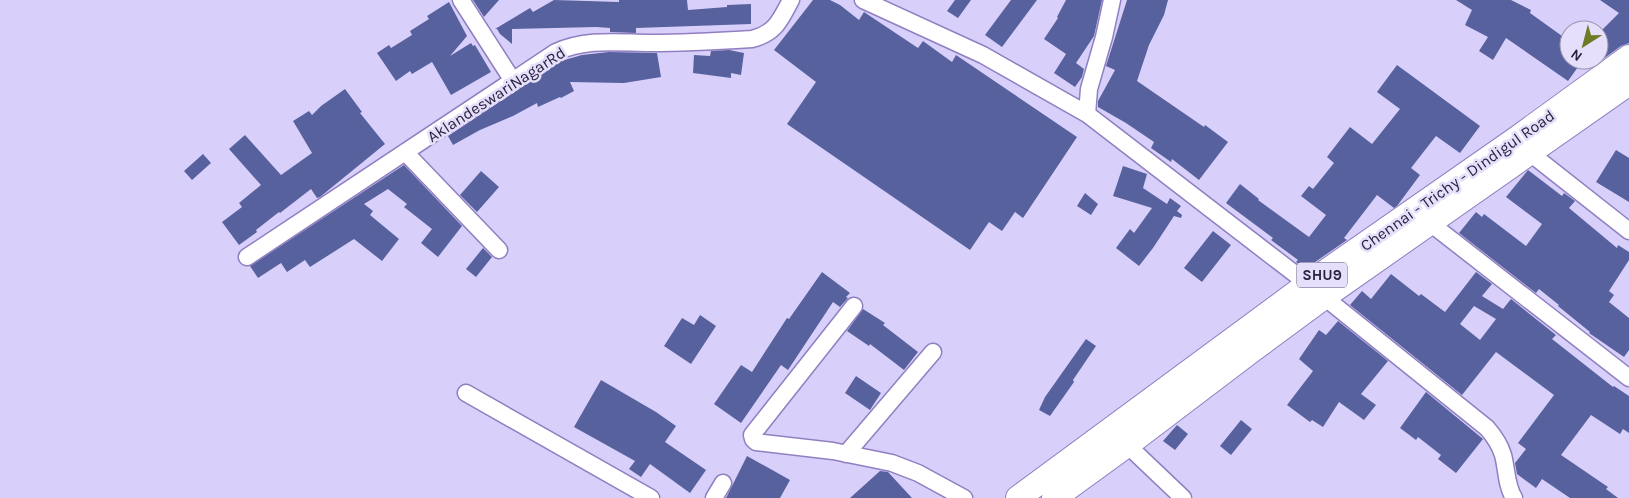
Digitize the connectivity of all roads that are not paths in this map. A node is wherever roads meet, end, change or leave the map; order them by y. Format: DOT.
graph roads {
  1 [pos="461,0"];
  2 [pos="791,0"];
  3 [pos="863,0"];
  4 [pos="1112,0"];
  5 [pos="1629,57"];
  6 [pos="513,81"];
  7 [pos="1629,83"];
  8 [pos="1087,114"];
  9 [pos="405,152"];
  10 [pos="1530,153"];
  11 [pos="1430,223"];
  12 [pos="1629,231"];
  13 [pos="499,250"];
  14 [pos="247,257"];
  15 [pos="1316,291"];
  16 [pos="854,306"];
  17 [pos="933,352"];
  18 [pos="1629,378"];
  19 [pos="466,392"];
  20 [pos="1120,438"];
  21 [pos="846,454"];
  22 [pos="723,484"];
  23 [pos="651,498"];
  24 [pos="714,498"];
  25 [pos="964,498"];
  26 [pos="1018,498"];
  27 [pos="1054,498"];
  28 [pos="1183,498"];
  29 [pos="1514,498"];
  1 -- 6 [label="street"];
  2 -- 6 [label="street, AklandeswariNagarRd"];
  3 -- 8 [label="street"];
  4 -- 8 [label="street"];
  5 -- 15 [label="highway, Chennai - Trichy - Dindigul Road / SHU9"];
  6 -- 9 [label="street, AklandeswariNagarRd"];
  7 -- 10 [label="highway, Chennai - Trichy - Dindigul Road"];
  8 -- 15 [label="street"];
  9 -- 13 [label="street"];
  9 -- 14 [label="street, AklandeswariNagarRd"];
  10 -- 11 [label="highway, Chennai - Trichy - Dindigul Road"];
  10 -- 12 [label="street"];
  11 -- 15 [label="highway, Chennai - Trichy - Dindigul Road"];
  11 -- 18 [label="street"];
  15 -- 20 [label="highway, Chennai - Trichy - Dindigul Road"];
  15 -- 29 [label="street"];
  16 -- 21 [label="street"];
  17 -- 21 [label="street"];
  19 -- 23 [label="street"];
  20 -- 26 [label="highway, Chennai - Trichy - Dindigul Road"];
  20 -- 27 [label="highway, Chennai - Trichy - Dindigul Road"];
  20 -- 28 [label="street"];
  21 -- 25 [label="street"];
  22 -- 24 [label="street"];
}
